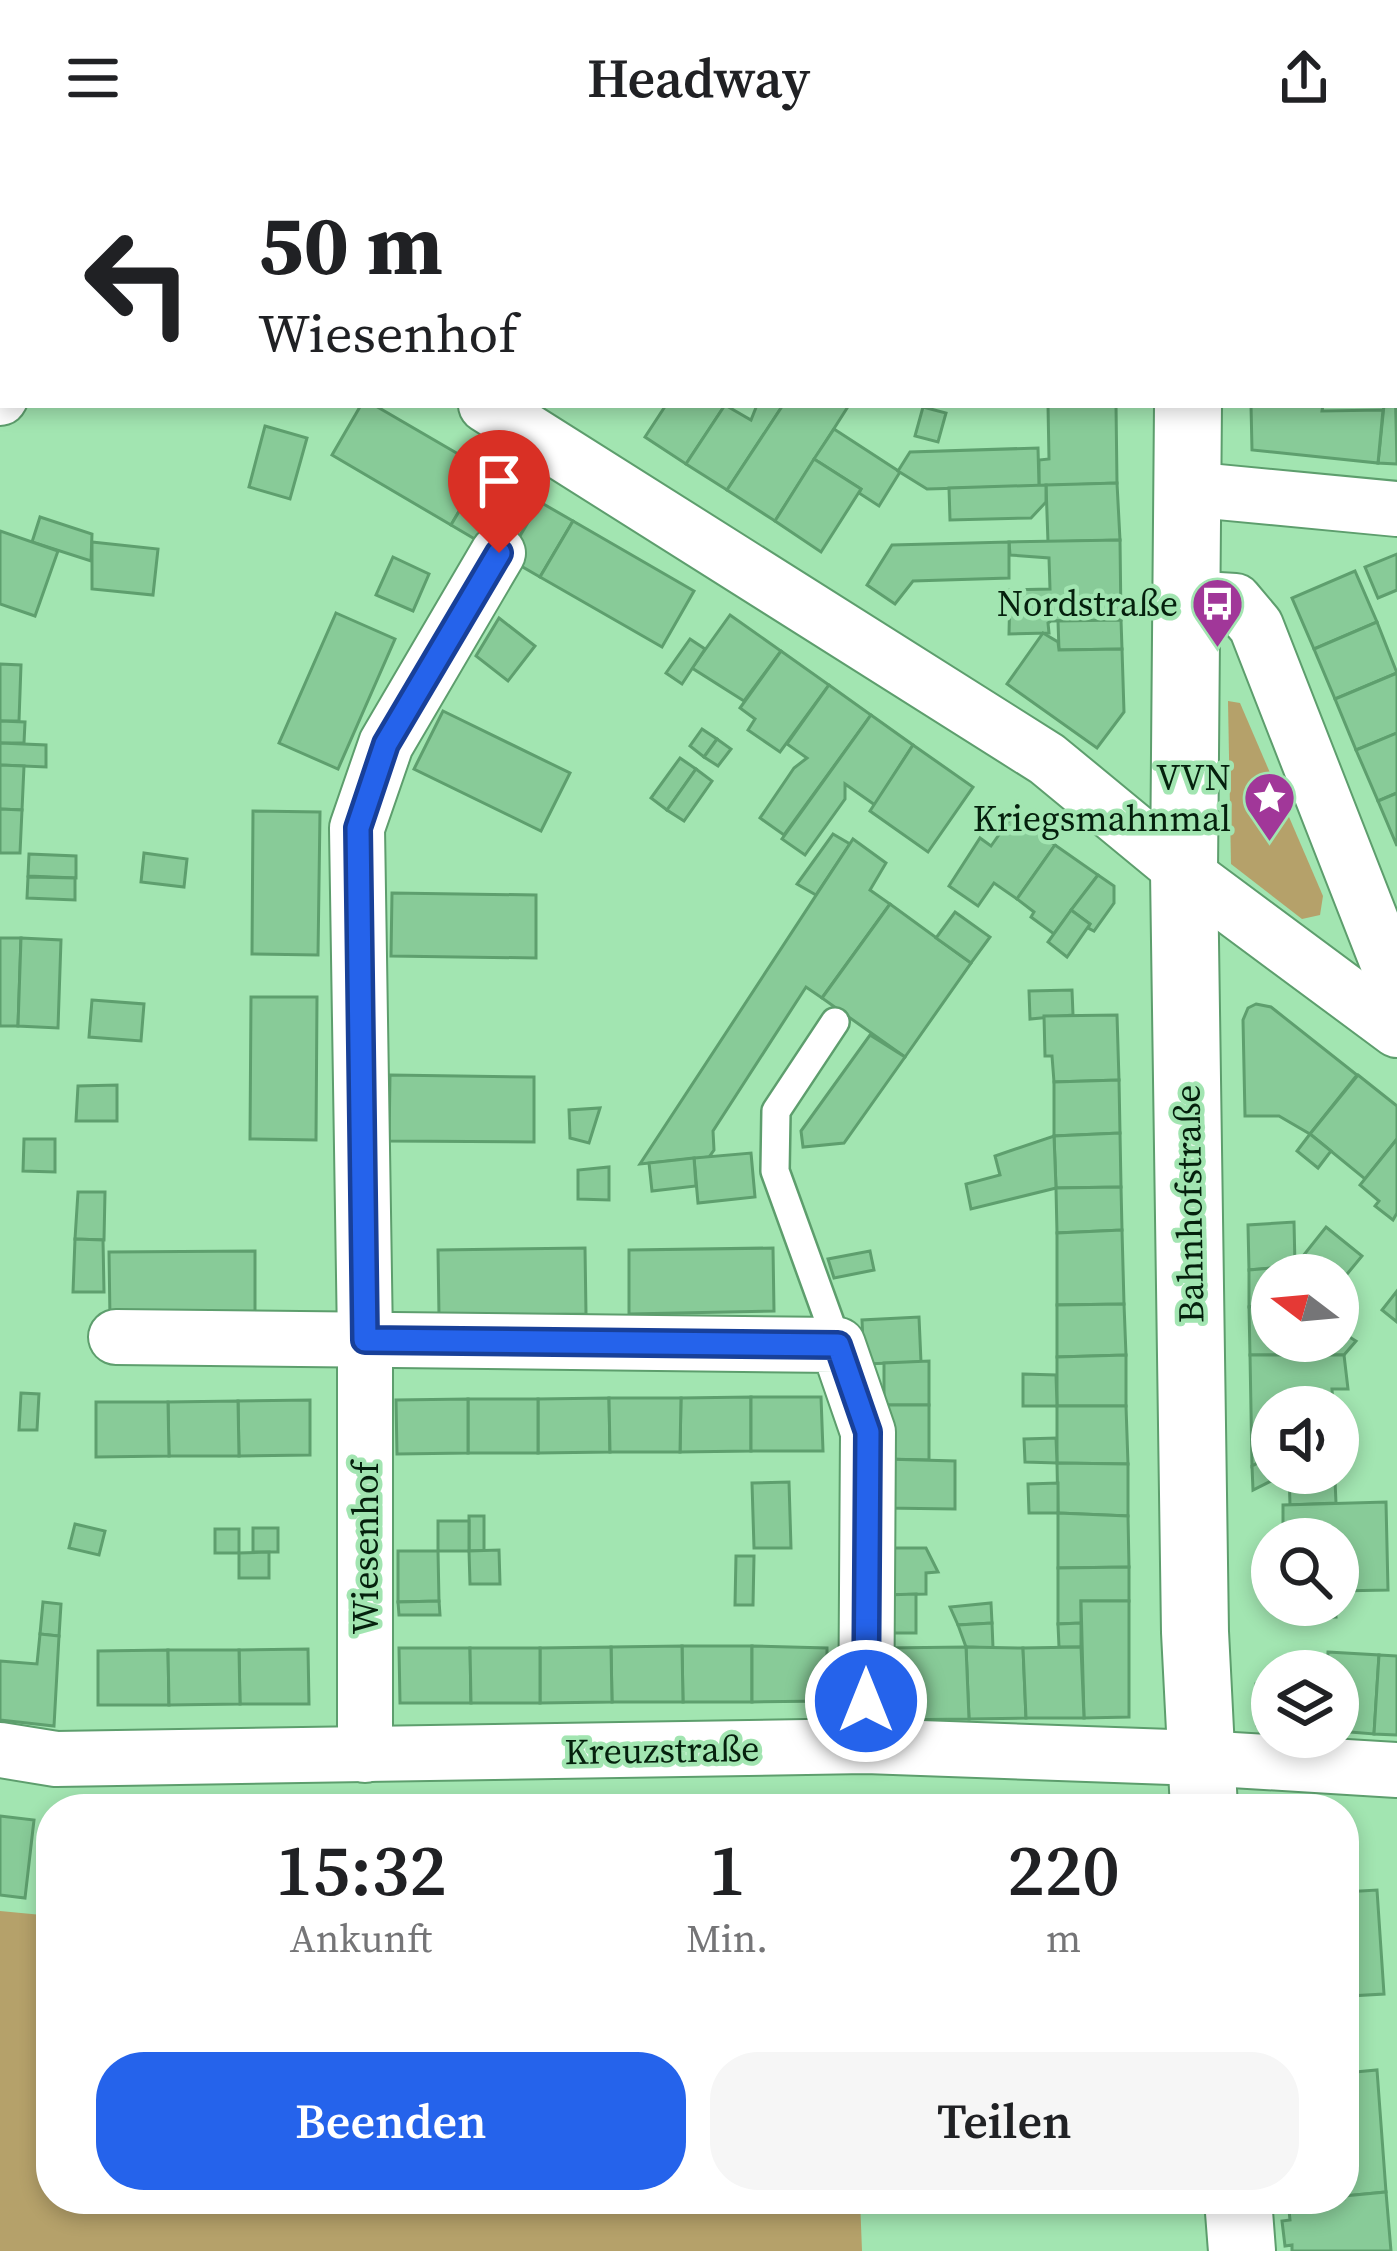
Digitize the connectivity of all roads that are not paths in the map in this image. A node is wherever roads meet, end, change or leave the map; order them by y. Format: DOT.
graph roads {
  1 [pos="491,408"];
  2 [pos="1188,408"];
  3 [pos="1187,489"];
  4 [pos="1397,509"];
  5 [pos="499,553"];
  6 [pos="1186,598"];
  7 [pos="1184,872"];
  8 [pos="1397,987"];
  9 [pos="835,1022"];
  10 [pos="1397,1030"];
  11 [pos="116,1337"];
  12 [pos="365,1340"];
  13 [pos="838,1345"];
  14 [pos="866,1746"];
  15 [pos="0,1750"];
  16 [pos="365,1755"];
  17 [pos="1397,1770"];
  18 [pos="1201,1784"];
  19 [pos="1239,2214"];
  20 [pos="1242,2251"];
  1 -- 7 [label="street"];
  2 -- 3 [label="street, Bahnhofstraße"];
  3 -- 4 [label="street"];
  3 -- 6 [label="street, Bahnhofstraße"];
  5 -- 12 [label="street, Wiesenhof"];
  6 -- 7 [label="street, Bahnhofstraße"];
  6 -- 8 [label="street"];
  7 -- 10 [label="street"];
  7 -- 18 [label="street, Bahnhofstraße"];
  9 -- 13 [label="lane"];
  11 -- 12 [label="street"];
  12 -- 13 [label="street"];
  12 -- 16 [label="street, Wiesenhof"];
  13 -- 14 [label="street"];
  14 -- 16 [label="street, Kreuzstraße"];
  14 -- 18 [label="street, Kreuzstraße"];
  15 -- 16 [label="street, Kreuzstraße"];
  17 -- 18 [label="street, Kreuzstraße"];
  19 -- 20 [label="street"];
}
